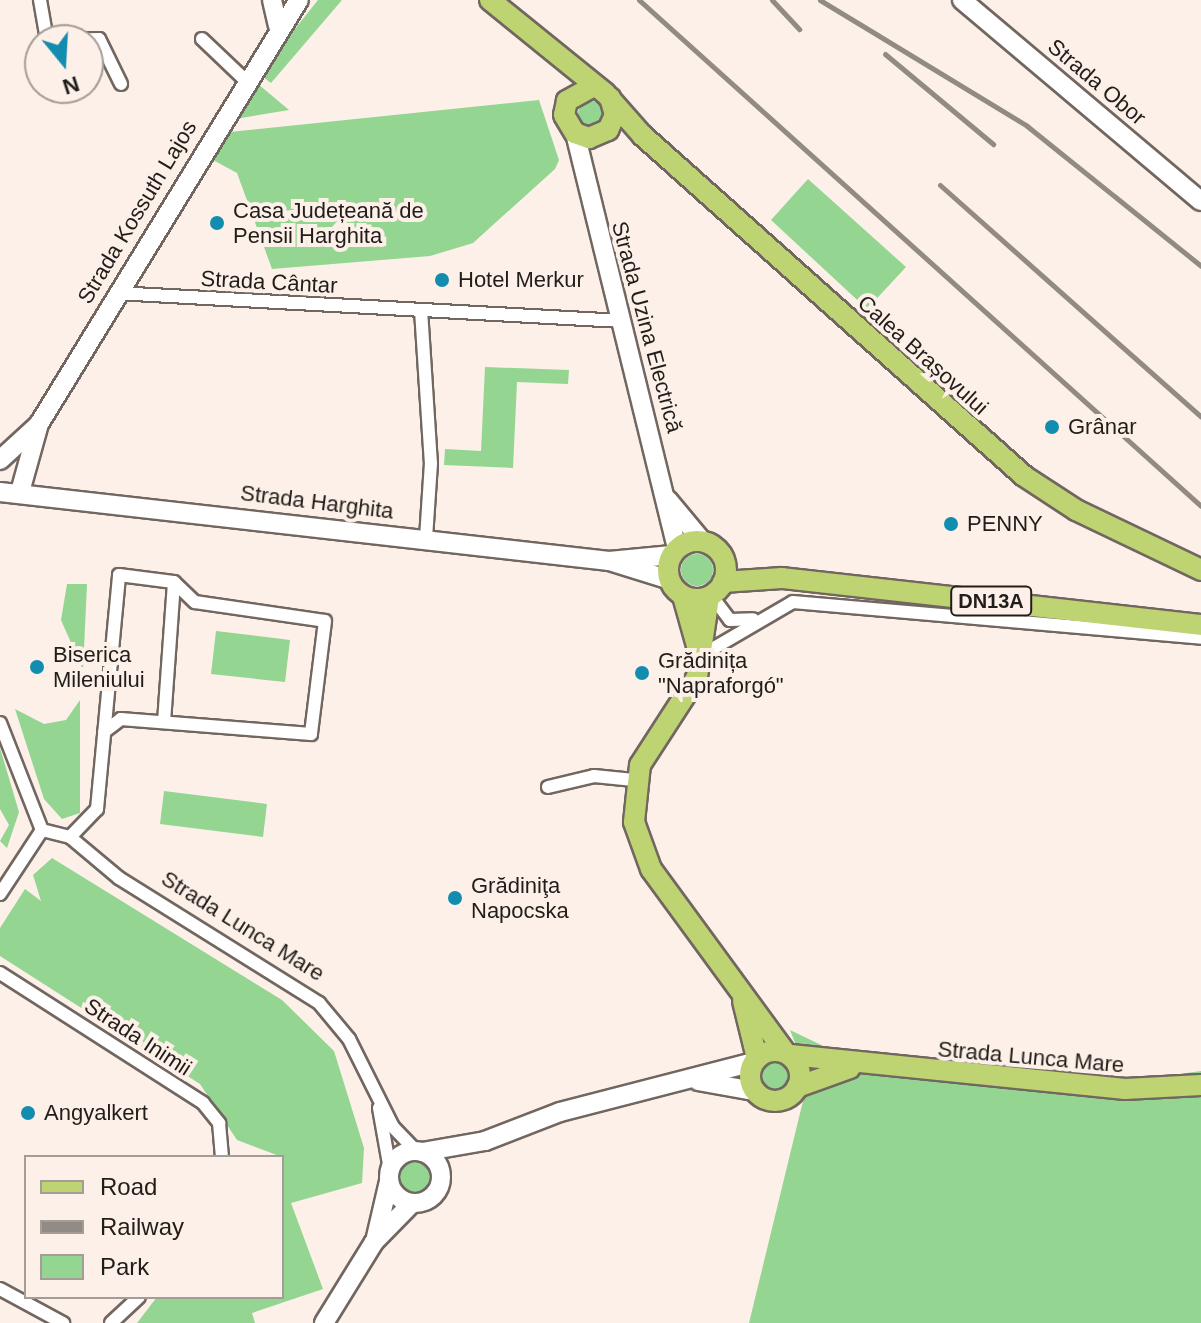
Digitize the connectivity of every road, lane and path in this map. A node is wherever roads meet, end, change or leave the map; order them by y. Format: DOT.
graph roads {
  1 [pos="40,0"];
  2 [pos="272,0"];
  3 [pos="299,0"];
  4 [pos="490,0"];
  5 [pos="962,0"];
  6 [pos="45,24"];
  7 [pos="278,25"];
  8 [pos="202,39"];
  9 [pos="104,49"];
  10 [pos="551,55"];
  11 [pos="245,80"];
  12 [pos="121,84"];
  13 [pos="592,87"];
  14 [pos="610,98"];
  15 [pos="567,101"];
  16 [pos="575,133"];
  17 [pos="602,134"];
  18 [pos="642,135"];
  19 [pos="580,166"];
  20 [pos="1201,201"];
  21 [pos="116,293"];
  22 [pos="421,310"];
  23 [pos="621,321"];
  24 [pos="39,424"];
  25 [pos="0,460"];
  26 [pos="0,492"];
  27 [pos="20,492"];
  28 [pos="668,500"];
  29 [pos="426,539"];
  30 [pos="703,542"];
  31 [pos="674,552"];
  32 [pos="724,559"];
  33 [pos="609,561"];
  34 [pos="1201,570"];
  35 [pos="771,577"];
  36 [pos="174,582"];
  37 [pos="676,588"];
  38 [pos="715,591"];
  39 [pos="759,616"];
  40 [pos="1201,625"];
  41 [pos="1201,638"];
  42 [pos="700,657"];
  43 [pos="164,722"];
  44 [pos="0,723"];
  45 [pos="104,732"];
  46 [pos="634,780"];
  47 [pos="548,787"];
  48 [pos="42,830"];
  49 [pos="70,837"];
  50 [pos="0,867"];
  51 [pos="12,875"];
  52 [pos="0,894"];
  53 [pos="0,973"];
  54 [pos="742,997"];
  55 [pos="788,1054"];
  56 [pos="755,1060"];
  57 [pos="857,1066"];
  58 [pos="695,1080"];
  59 [pos="1201,1085"];
  60 [pos="797,1087"];
  61 [pos="754,1091"];
  62 [pos="379,1104"];
  63 [pos="485,1141"];
  64 [pos="419,1151"];
  65 [pos="222,1155"];
  66 [pos="389,1176"];
  67 [pos="440,1183"];
  68 [pos="412,1203"];
  69 [pos="374,1242"];
  70 [pos="0,1289"];
  71 [pos="137,1299"];
  72 [pos="63,1323"];
  73 [pos="111,1323"];
  74 [pos="324,1323"];
  1 -- 6 [label="street"];
  2 -- 7 [label="main road"];
  3 -- 7 [label="main road, Strada Kossuth Lajos"];
  4 -- 10 [label="main road, Calea Brașovului"];
  5 -- 20 [label="main road, Strada Obor"];
  7 -- 11 [label="main road, Strada Kossuth Lajos"];
  8 -- 11 [label="street"];
  9 -- 12 [label="street"];
  10 -- 13 [label="main road, Calea Brașovului"];
  10 -- 15 [label="main road, Calea Brașovului"];
  11 -- 21 [label="main road, Strada Kossuth Lajos"];
  13 -- 14 [label="main road, Calea Brașovului"];
  13 -- 15 [label="main road"];
  14 -- 17 [label="main road"];
  14 -- 18 [label="main road, Calea Brașovului"];
  15 -- 16 [label="main road, Calea Brașovului"];
  16 -- 17 [label="main road"];
  16 -- 19 [label="main road, Strada Uzina Electrică"];
  17 -- 18 [label="main road"];
  17 -- 19 [label="main road"];
  18 -- 34 [label="main road, Calea Brașovului"];
  19 -- 23 [label="main road, Strada Uzina Electrică"];
  21 -- 22 [label="street, Strada Cântar"];
  21 -- 24 [label="main road, Strada Kossuth Lajos"];
  22 -- 23 [label="street, Strada Cântar"];
  22 -- 29 [label="street"];
  23 -- 28 [label="main road, Strada Uzina Electrică"];
  24 -- 25 [label="main road, Strada Kossuth Lajos"];
  24 -- 27 [label="main road, Strada Kossuth Lajos"];
  26 -- 27 [label="main road"];
  27 -- 29 [label="main road, Strada Harghita"];
  28 -- 30 [label="main road, Strada Uzina Electrică"];
  28 -- 31 [label="main road, Strada Uzina Electrică"];
  29 -- 33 [label="main road, Strada Harghita"];
  30 -- 31 [label="main road"];
  30 -- 32 [label="main road"];
  31 -- 33 [label="main road, Strada Harghita"];
  31 -- 37 [label="main road"];
  32 -- 35 [label="main road, DN13A"];
  32 -- 38 [label="main road"];
  33 -- 37 [label="main road, Strada Harghita"];
  35 -- 38 [label="main road, DN13A"];
  35 -- 40 [label="main road, DN13A"];
  36 -- 43 [label="street"];
  36 -- 43 [label="street"];
  36 -- 45 [label="street"];
  37 -- 38 [label="main road"];
  37 -- 42 [label="main road"];
  38 -- 39 [label="street"];
  38 -- 42 [label="main road"];
  39 -- 41 [label="street"];
  39 -- 42 [label="street"];
  42 -- 46 [label="main road"];
  43 -- 45 [label="street"];
  44 -- 48 [label="street"];
  45 -- 49 [label="street"];
  46 -- 47 [label="street"];
  46 -- 54 [label="main road"];
  48 -- 49 [label="street, Strada Lunca Mare"];
  48 -- 51 [label="street"];
  49 -- 62 [label="street, Strada Lunca Mare"];
  50 -- 51 [label="street"];
  51 -- 52 [label="street"];
  53 -- 65 [label="street, Strada Inimii"];
  54 -- 55 [label="main road"];
  54 -- 56 [label="main road"];
  55 -- 56 [label="main road"];
  55 -- 57 [label="main road, Strada Lunca Mare"];
  55 -- 60 [label="main road"];
  56 -- 58 [label="main road"];
  56 -- 61 [label="main road"];
  57 -- 59 [label="main road, Strada Lunca Mare"];
  57 -- 60 [label="main road, Strada Lunca Mare"];
  58 -- 61 [label="main road"];
  58 -- 63 [label="main road"];
  60 -- 61 [label="main road"];
  62 -- 64 [label="street, Strada Lunca Mare"];
  62 -- 66 [label="street, Strada Lunca Mare"];
  63 -- 64 [label="main road"];
  63 -- 67 [label="main road"];
  64 -- 66 [label="main road"];
  64 -- 67 [label="main road"];
  66 -- 68 [label="main road"];
  66 -- 69 [label="main road, Strada Lunca Mare"];
  67 -- 68 [label="main road"];
  68 -- 69 [label="main road, Strada Lunca Mare"];
  69 -- 74 [label="main road, Strada Lunca Mare"];
  70 -- 72 [label="street"];
  71 -- 73 [label="street"];
}
